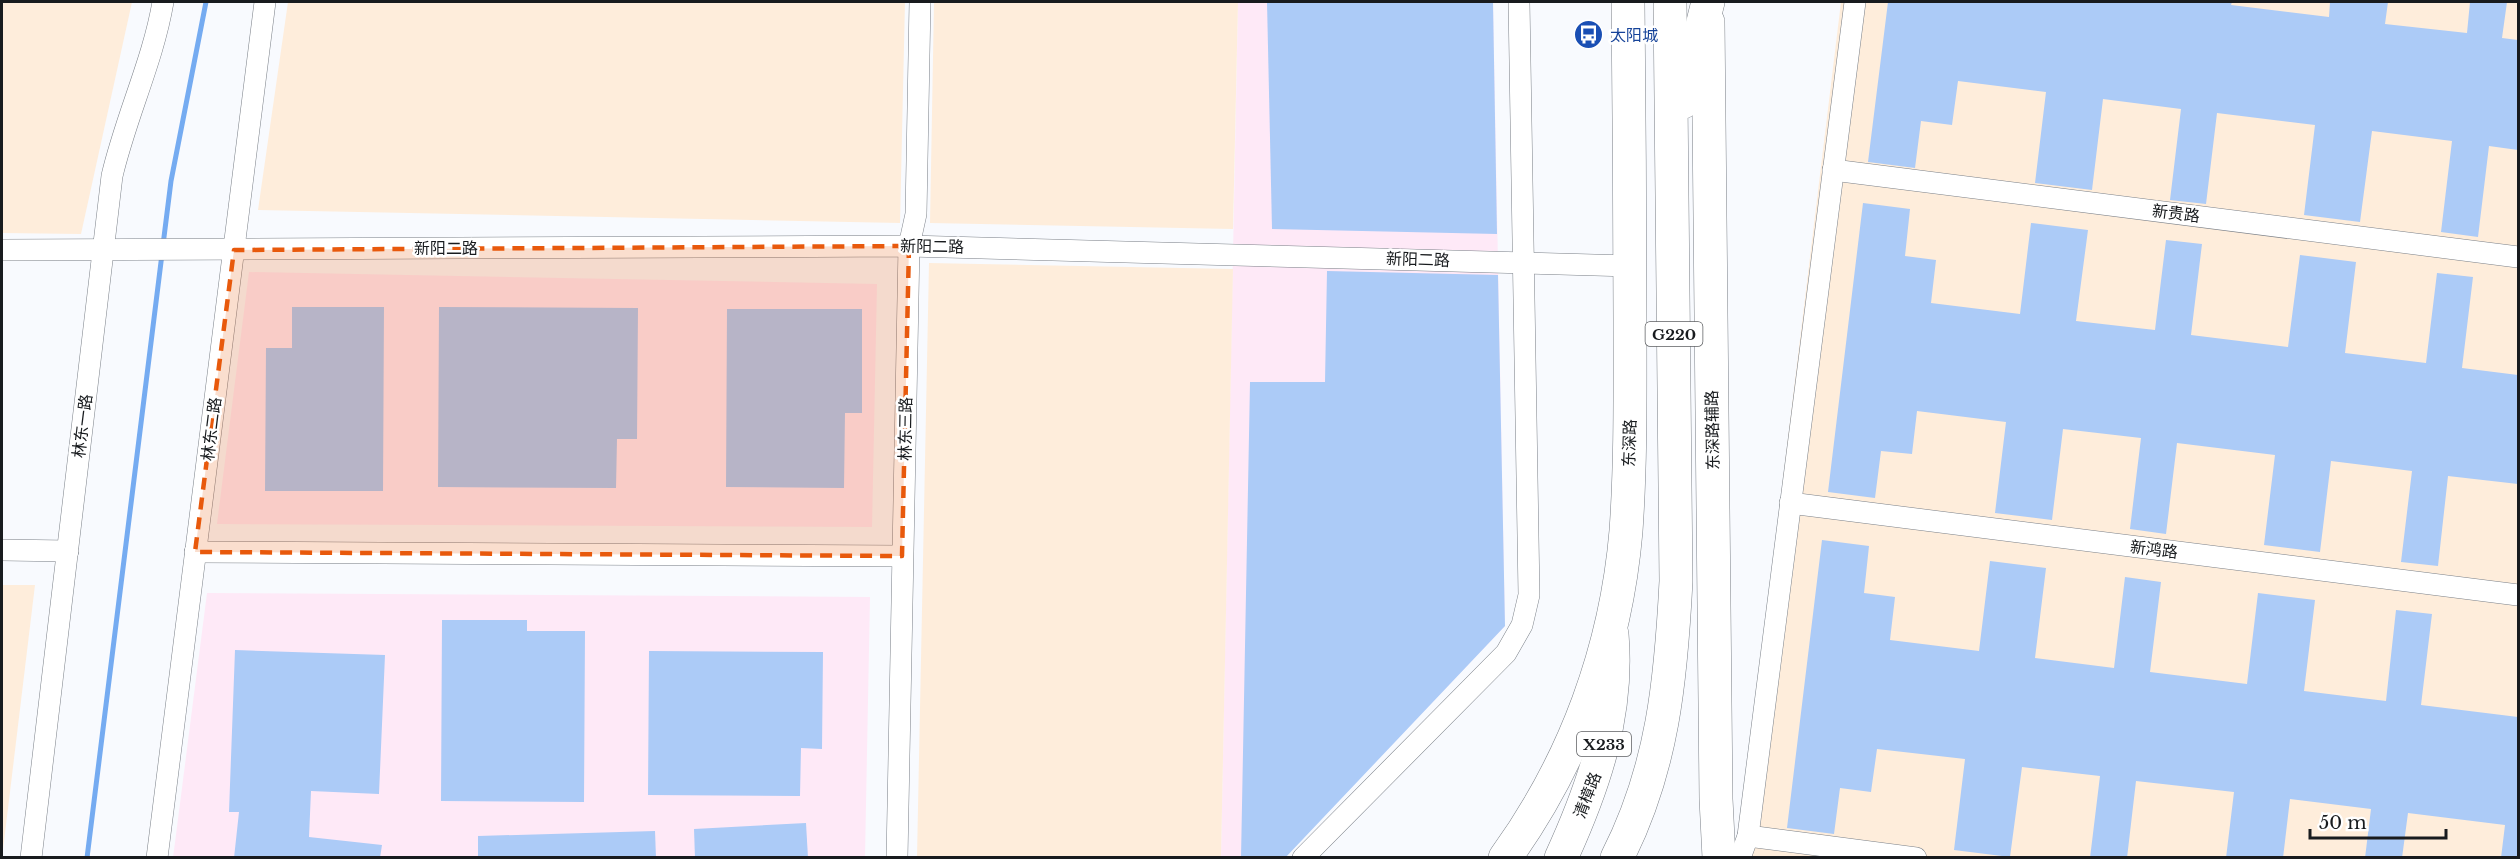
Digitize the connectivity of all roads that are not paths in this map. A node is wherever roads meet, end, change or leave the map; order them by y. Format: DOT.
graph roads {
  1 [pos="163,2"];
  2 [pos="266,2"];
  3 [pos="920,2"];
  4 [pos="1519,2"];
  5 [pos="1628,2"];
  6 [pos="1670,2"];
  7 [pos="1708,2"];
  8 [pos="1854,2"];
  9 [pos="1672,147"];
  10 [pos="1833,170"];
  11 [pos="909,246"];
  12 [pos="2,250"];
  13 [pos="234,250"];
  14 [pos="103,251"];
  15 [pos="2518,256"];
  16 [pos="1523,262"];
  17 [pos="1630,266"];
  18 [pos="1790,503"];
  19 [pos="2,550"];
  20 [pos="68,551"];
  21 [pos="195,552"];
  22 [pos="902,556"];
  23 [pos="2518,595"];
  24 [pos="1612,623"];
  25 [pos="1748,836"];
  26 [pos="31,858"];
  27 [pos="157,858"];
  28 [pos="897,858"];
  29 [pos="1303,858"];
  30 [pos="1505,858"];
  31 [pos="1561,858"];
  32 [pos="1617,858"];
  33 [pos="1719,858"];
  34 [pos="1740,858"];
  35 [pos="1916,858"];
  1 -- 14 [label="street, 林东一路"];
  2 -- 13 [label="street, 林东二路"];
  3 -- 11 [label="street, 林东三路"];
  4 -- 16 [label="street"];
  5 -- 17 [label="main road, 东深路 / G220"];
  6 -- 9 [label="main road, G220"];
  7 -- 9 [label="main road"];
  7 -- 33 [label="main road, 东深路辅路"];
  8 -- 10 [label="street"];
  9 -- 32 [label="main road, G220"];
  10 -- 15 [label="street, 新贵路"];
  10 -- 18 [label="street"];
  11 -- 13 [label="street, 新阳二路"];
  11 -- 16 [label="street, 新阳二路"];
  11 -- 22 [label="street, 林东三路"];
  12 -- 14 [label="street, 新阳二路"];
  13 -- 14 [label="street, 新阳二路"];
  13 -- 21 [label="street, 林东二路"];
  14 -- 20 [label="street, 林东一路"];
  16 -- 17 [label="street, 新阳二路"];
  16 -- 29 [label="street"];
  17 -- 24 [label="main road, 东深路 / G220"];
  18 -- 23 [label="street, 新鸿路"];
  18 -- 25 [label="street"];
  19 -- 20 [label="street"];
  20 -- 26 [label="street, 林东一路"];
  21 -- 22 [label="street"];
  21 -- 27 [label="street, 林东二路"];
  22 -- 28 [label="street, 林东三路"];
  24 -- 30 [label="main road, 东深路 / G220"];
  24 -- 31 [label="main road, 清樟路 / X233"];
  25 -- 34 [label="street"];
  25 -- 35 [label="street"];
}
